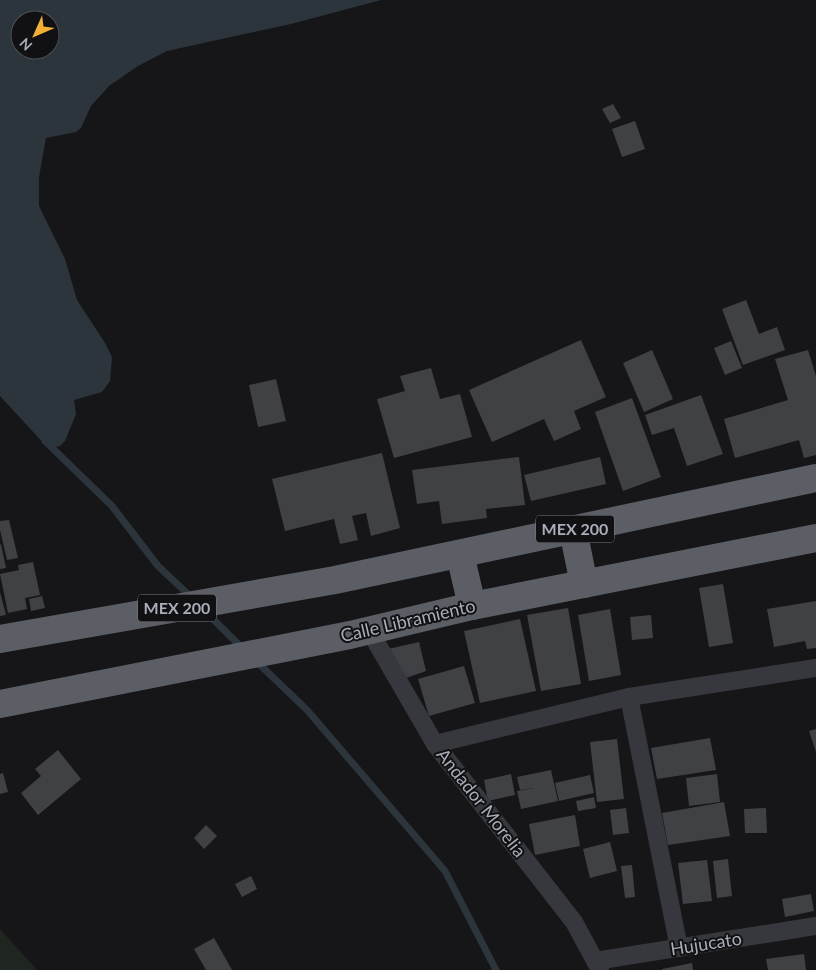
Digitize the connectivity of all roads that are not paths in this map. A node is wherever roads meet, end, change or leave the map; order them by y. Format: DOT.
graph roads {
  1 [pos="816,478"];
  2 [pos="573,530"];
  3 [pos="816,538"];
  4 [pos="460,554"];
  5 [pos="584,584"];
  6 [pos="472,606"];
  7 [pos="359,633"];
  8 [pos="10,637"];
  9 [pos="816,668"];
  10 [pos="629,697"];
  11 [pos="0,704"];
  12 [pos="435,744"];
  13 [pos="816,926"];
  14 [pos="679,948"];
  15 [pos="598,966"];
  1 -- 2 [label="highway, MEX 200"];
  2 -- 4 [label="highway, MEX 200"];
  2 -- 5 [label="highway"];
  3 -- 5 [label="highway, Calle Libramiento"];
  4 -- 6 [label="highway"];
  4 -- 8 [label="highway, MEX 200"];
  5 -- 6 [label="highway, Calle Libramiento"];
  6 -- 7 [label="highway, Calle Libramiento"];
  7 -- 11 [label="highway, Calle Libramiento"];
  7 -- 12 [label="street, Andador Morelia"];
  9 -- 10 [label="street"];
  10 -- 12 [label="street"];
  10 -- 14 [label="street"];
  12 -- 15 [label="street, Andador Morelia"];
  13 -- 14 [label="street, Hujucato"];
  14 -- 15 [label="street, Hujucato"];
}
